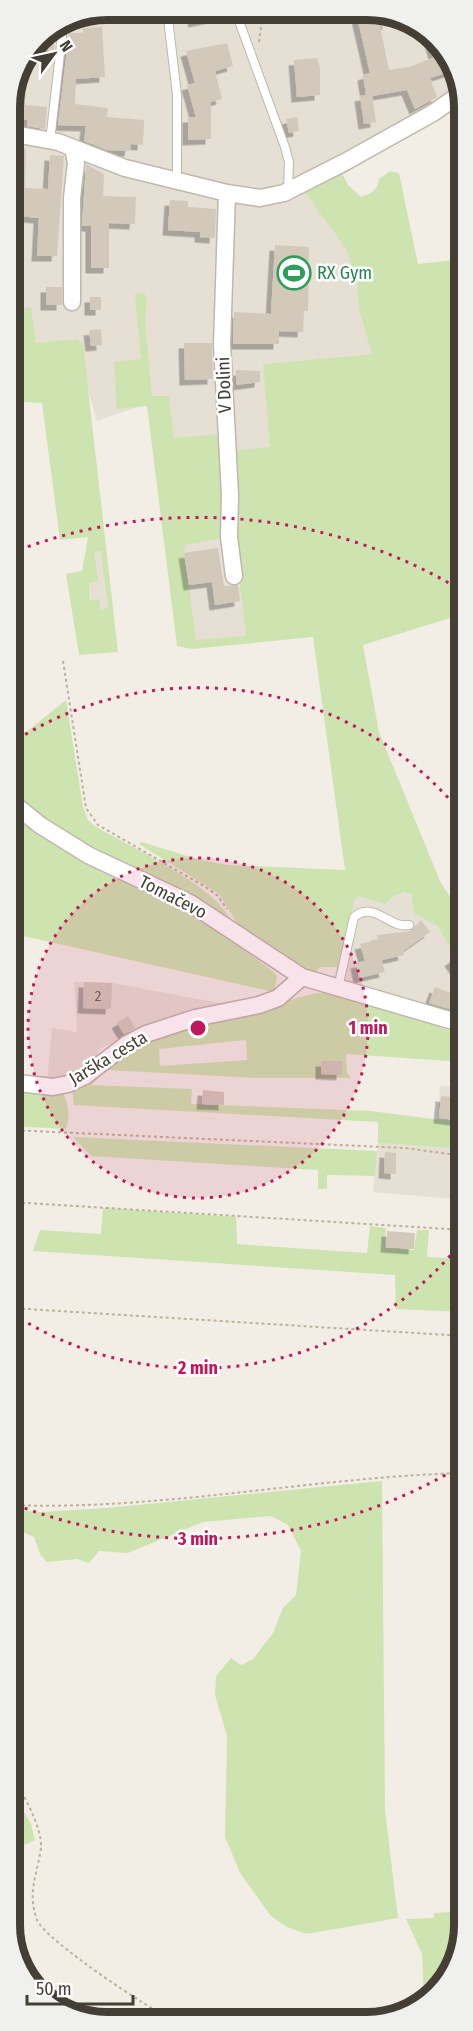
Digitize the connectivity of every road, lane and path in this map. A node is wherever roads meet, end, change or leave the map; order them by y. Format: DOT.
graph roads {
  1 [pos="168,20"];
  2 [pos="238,20"];
  3 [pos="262,20"];
  4 [pos="62,32"];
  5 [pos="250,58"];
  6 [pos="453,99"];
  7 [pos="20,135"];
  8 [pos="50,141"];
  9 [pos="73,148"];
  10 [pos="177,181"];
  11 [pos="288,191"];
  12 [pos="227,193"];
  13 [pos="72,302"];
  14 [pos="234,576"];
  15 [pos="63,661"];
  16 [pos="20,809"];
  17 [pos="229,911"];
  18 [pos="409,925"];
  19 [pos="302,977"];
  20 [pos="338,988"];
  21 [pos="453,1021"];
  22 [pos="20,1083"];
  23 [pos="20,1130"];
  24 [pos="453,1155"];
  25 [pos="20,1203"];
  26 [pos="453,1229"];
  27 [pos="20,1309"];
  28 [pos="453,1335"];
  29 [pos="453,1474"];
  30 [pos="20,1505"];
  31 [pos="20,1792"];
  32 [pos="159,2012"];
  1 -- 10 [label="lane"];
  2 -- 5 [label="lane"];
  3 -- 5 [label="path"];
  4 -- 8 [label="lane"];
  5 -- 11 [label="lane"];
  6 -- 11 [label="street"];
  7 -- 8 [label="street"];
  8 -- 9 [label="street"];
  9 -- 10 [label="street"];
  9 -- 13 [label="street"];
  10 -- 12 [label="street"];
  11 -- 12 [label="street"];
  12 -- 14 [label="street, V Dolini"];
  15 -- 17 [label="path"];
  16 -- 19 [label="street, Tomačevo"];
  18 -- 20 [label="lane"];
  19 -- 20 [label="street, Tomačevo"];
  19 -- 22 [label="street, Jarška cesta"];
  20 -- 21 [label="street, Tomačevo"];
  23 -- 24 [label="path"];
  25 -- 26 [label="path"];
  27 -- 28 [label="path"];
  29 -- 30 [label="path"];
  31 -- 32 [label="path"];
}
